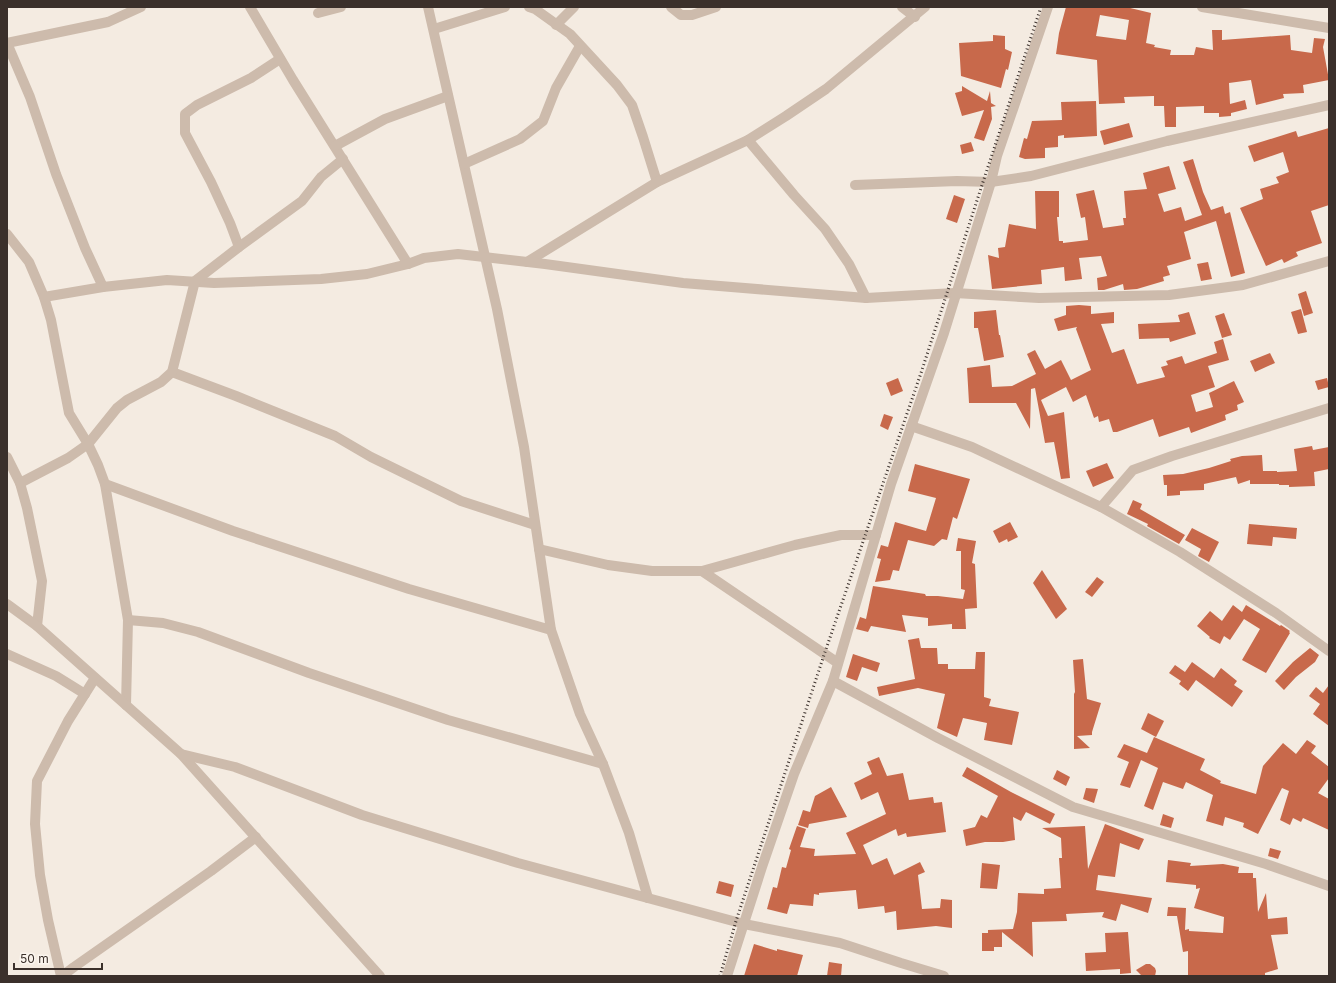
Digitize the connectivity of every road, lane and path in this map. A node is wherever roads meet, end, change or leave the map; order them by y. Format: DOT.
graph roads {
  1 [pos="141,7"];
  2 [pos="250,7"];
  3 [pos="341,7"];
  4 [pos="428,7"];
  5 [pos="505,7"];
  6 [pos="529,7"];
  7 [pos="574,7"];
  8 [pos="671,7"];
  9 [pos="716,7"];
  10 [pos="902,7"];
  11 [pos="925,7"];
  12 [pos="1048,7"];
  13 [pos="1202,7"];
  14 [pos="318,13"];
  15 [pos="915,17"];
  16 [pos="556,25"];
  17 [pos="1329,28"];
  18 [pos="434,29"];
  19 [pos="7,43"];
  20 [pos="580,46"];
  21 [pos="280,59"];
  22 [pos="448,96"];
  23 [pos="1329,105"];
  24 [pos="748,140"];
  25 [pos="335,146"];
  26 [pos="343,159"];
  27 [pos="464,164"];
  28 [pos="657,182"];
  29 [pos="991,182"];
  30 [pos="855,184"];
  31 [pos="7,234"];
  32 [pos="239,247"];
  33 [pos="486,257"];
  34 [pos="1329,261"];
  35 [pos="527,262"];
  36 [pos="408,264"];
  37 [pos="195,281"];
  38 [pos="103,287"];
  39 [pos="955,293"];
  40 [pos="44,297"];
  41 [pos="866,298"];
  42 [pos="172,372"];
  43 [pos="1329,408"];
  44 [pos="911,426"];
  45 [pos="88,444"];
  46 [pos="7,457"];
  47 [pos="20,483"];
  48 [pos="104,484"];
  49 [pos="1101,507"];
  50 [pos="535,525"];
  51 [pos="876,535"];
  52 [pos="539,549"];
  53 [pos="702,571"];
  54 [pos="7,604"];
  55 [pos="128,620"];
  56 [pos="37,626"];
  57 [pos="551,630"];
  58 [pos="1329,651"];
  59 [pos="7,654"];
  60 [pos="838,663"];
  61 [pos="95,678"];
  62 [pos="833,681"];
  63 [pos="85,694"];
  64 [pos="126,705"];
  65 [pos="181,754"];
  66 [pos="603,764"];
  67 [pos="256,837"];
  68 [pos="1329,886"];
  69 [pos="648,898"];
  70 [pos="744,924"];
  71 [pos="62,976"];
  72 [pos="380,976"];
  73 [pos="727,976"];
  74 [pos="944,976"];
  1 -- 19 [label="street"];
  2 -- 21 [label="street"];
  3 -- 14 [label="street"];
  4 -- 18 [label="street"];
  5 -- 18 [label="street"];
  6 -- 16 [label="street"];
  7 -- 16 [label="street"];
  8 -- 9 [label="street"];
  10 -- 15 [label="street"];
  11 -- 15 [label="street"];
  12 -- 29 [label="street"];
  13 -- 17 [label="street"];
  15 -- 24 [label="street"];
  16 -- 20 [label="street"];
  18 -- 22 [label="street"];
  19 -- 38 [label="street"];
  20 -- 27 [label="street"];
  20 -- 28 [label="street"];
  21 -- 25 [label="street"];
  21 -- 32 [label="street"];
  22 -- 25 [label="street"];
  22 -- 27 [label="street"];
  23 -- 29 [label="street"];
  24 -- 28 [label="street"];
  24 -- 41 [label="street"];
  25 -- 26 [label="street"];
  26 -- 32 [label="street"];
  26 -- 36 [label="street"];
  27 -- 33 [label="street"];
  28 -- 35 [label="street"];
  29 -- 30 [label="street"];
  29 -- 39 [label="street"];
  31 -- 40 [label="street"];
  32 -- 37 [label="street"];
  33 -- 35 [label="street"];
  33 -- 36 [label="street"];
  33 -- 50 [label="street"];
  34 -- 39 [label="street"];
  35 -- 41 [label="street"];
  36 -- 37 [label="street"];
  37 -- 38 [label="street"];
  37 -- 42 [label="street"];
  38 -- 40 [label="street"];
  39 -- 41 [label="street"];
  39 -- 44 [label="street"];
  40 -- 45 [label="street"];
  42 -- 45 [label="street"];
  42 -- 50 [label="street"];
  43 -- 49 [label="street"];
  44 -- 49 [label="street"];
  44 -- 51 [label="street"];
  45 -- 47 [label="street"];
  45 -- 48 [label="street"];
  46 -- 47 [label="street"];
  47 -- 56 [label="street"];
  48 -- 55 [label="street"];
  48 -- 57 [label="street"];
  49 -- 58 [label="street"];
  50 -- 52 [label="street"];
  51 -- 53 [label="street"];
  51 -- 60 [label="street"];
  52 -- 53 [label="street"];
  52 -- 57 [label="street"];
  53 -- 60 [label="street"];
  54 -- 56 [label="street"];
  55 -- 64 [label="street"];
  55 -- 66 [label="street"];
  56 -- 61 [label="street"];
  57 -- 66 [label="street"];
  59 -- 63 [label="street"];
  60 -- 62 [label="street"];
  61 -- 63 [label="street"];
  61 -- 64 [label="street"];
  62 -- 68 [label="street"];
  62 -- 70 [label="street"];
  63 -- 71 [label="street"];
  64 -- 65 [label="street"];
  65 -- 67 [label="street"];
  65 -- 69 [label="street"];
  66 -- 69 [label="street"];
  67 -- 71 [label="street"];
  67 -- 72 [label="street"];
  69 -- 70 [label="street"];
  70 -- 73 [label="street"];
  70 -- 74 [label="street"];
}
